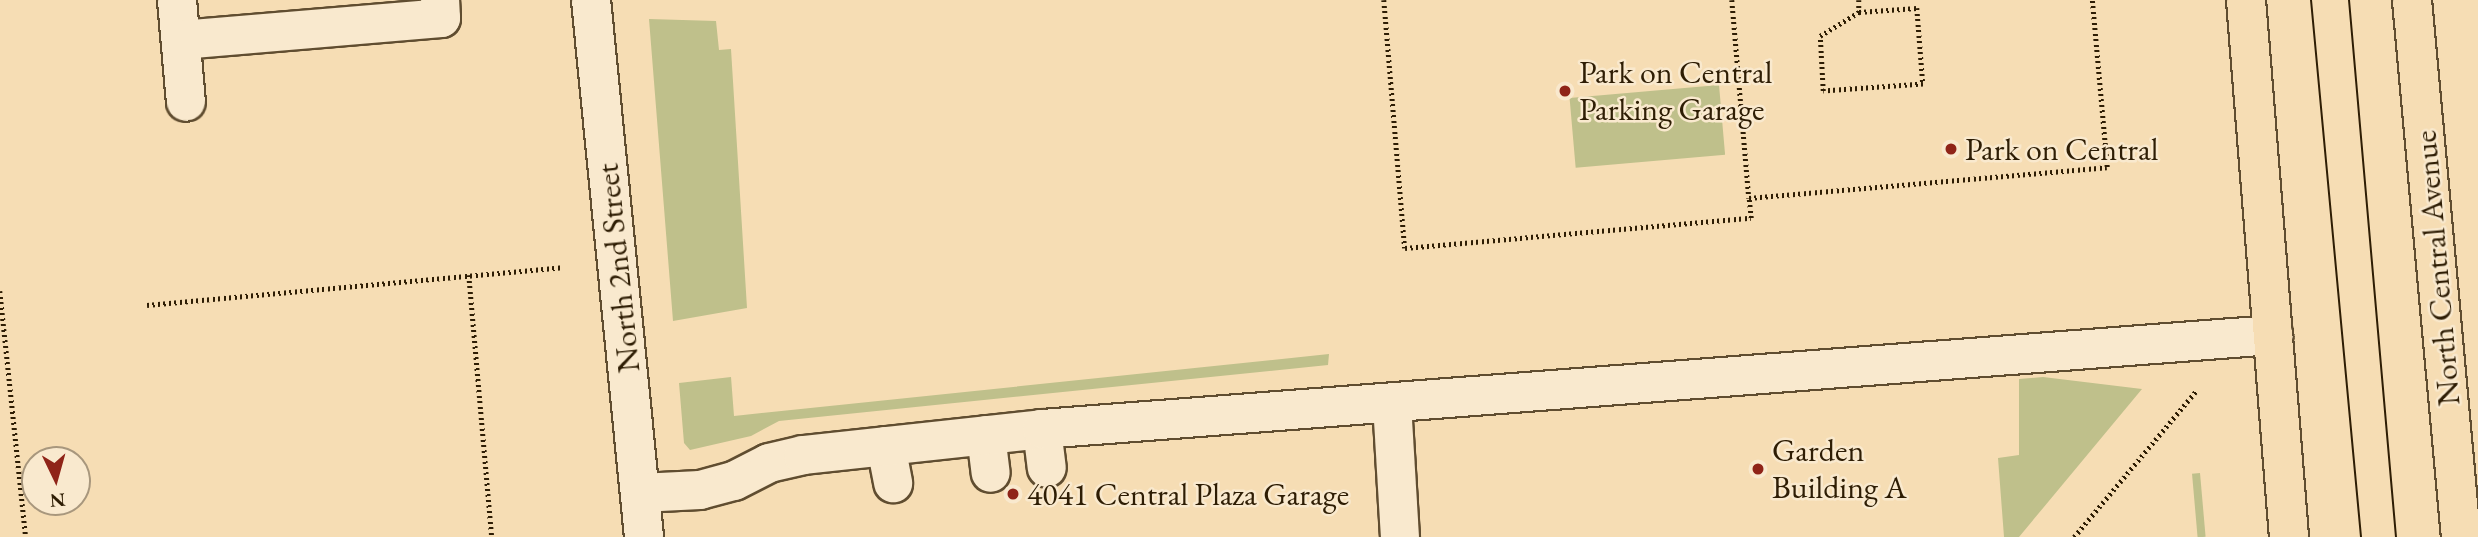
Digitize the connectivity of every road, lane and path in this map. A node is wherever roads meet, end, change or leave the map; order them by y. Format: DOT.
graph roads {
  1 [pos="177,0"];
  2 [pos="440,0"];
  3 [pos="591,0"];
  4 [pos="1384,0"];
  5 [pos="1732,0"];
  6 [pos="1859,0"];
  7 [pos="2092,0"];
  8 [pos="2246,0"];
  9 [pos="2412,0"];
  10 [pos="1859,12"];
  11 [pos="181,40"];
  12 [pos="186,102"];
  13 [pos="1749,198"];
  14 [pos="562,267"];
  15 [pos="469,275"];
  16 [pos="0,291"];
  17 [pos="147,304"];
  18 [pos="2273,335"];
  19 [pos="2206,379"];
  20 [pos="1392,403"];
  21 [pos="1042,429"];
  22 [pos="986,435"];
  23 [pos="886,446"];
  24 [pos="1047,468"];
  25 [pos="991,473"];
  26 [pos="892,483"];
  27 [pos="640,493"];
  28 [pos="26,537"];
  29 [pos="492,537"];
  30 [pos="644,537"];
  31 [pos="1401,537"];
  32 [pos="2074,537"];
  33 [pos="2289,537"];
  34 [pos="2461,537"];
  1 -- 11 [label="street"];
  2 -- 11 [label="street"];
  3 -- 27 [label="street, North 2nd Street"];
  4 -- 13 [label="path"];
  5 -- 13 [label="path"];
  6 -- 10 [label="path"];
  7 -- 13 [label="path"];
  8 -- 18 [label="main road"];
  9 -- 34 [label="main road, North Central Avenue"];
  10 -- 10 [label="path"];
  11 -- 12 [label="street"];
  14 -- 15 [label="path"];
  15 -- 17 [label="path"];
  15 -- 29 [label="path"];
  16 -- 28 [label="path"];
  18 -- 20 [label="street"];
  18 -- 33 [label="main road"];
  19 -- 32 [label="path"];
  20 -- 21 [label="street"];
  20 -- 31 [label="street"];
  21 -- 22 [label="street"];
  21 -- 24 [label="street"];
  22 -- 23 [label="street"];
  22 -- 25 [label="street"];
  23 -- 26 [label="street"];
  23 -- 27 [label="street"];
  27 -- 30 [label="street, North 2nd Street"];
}
